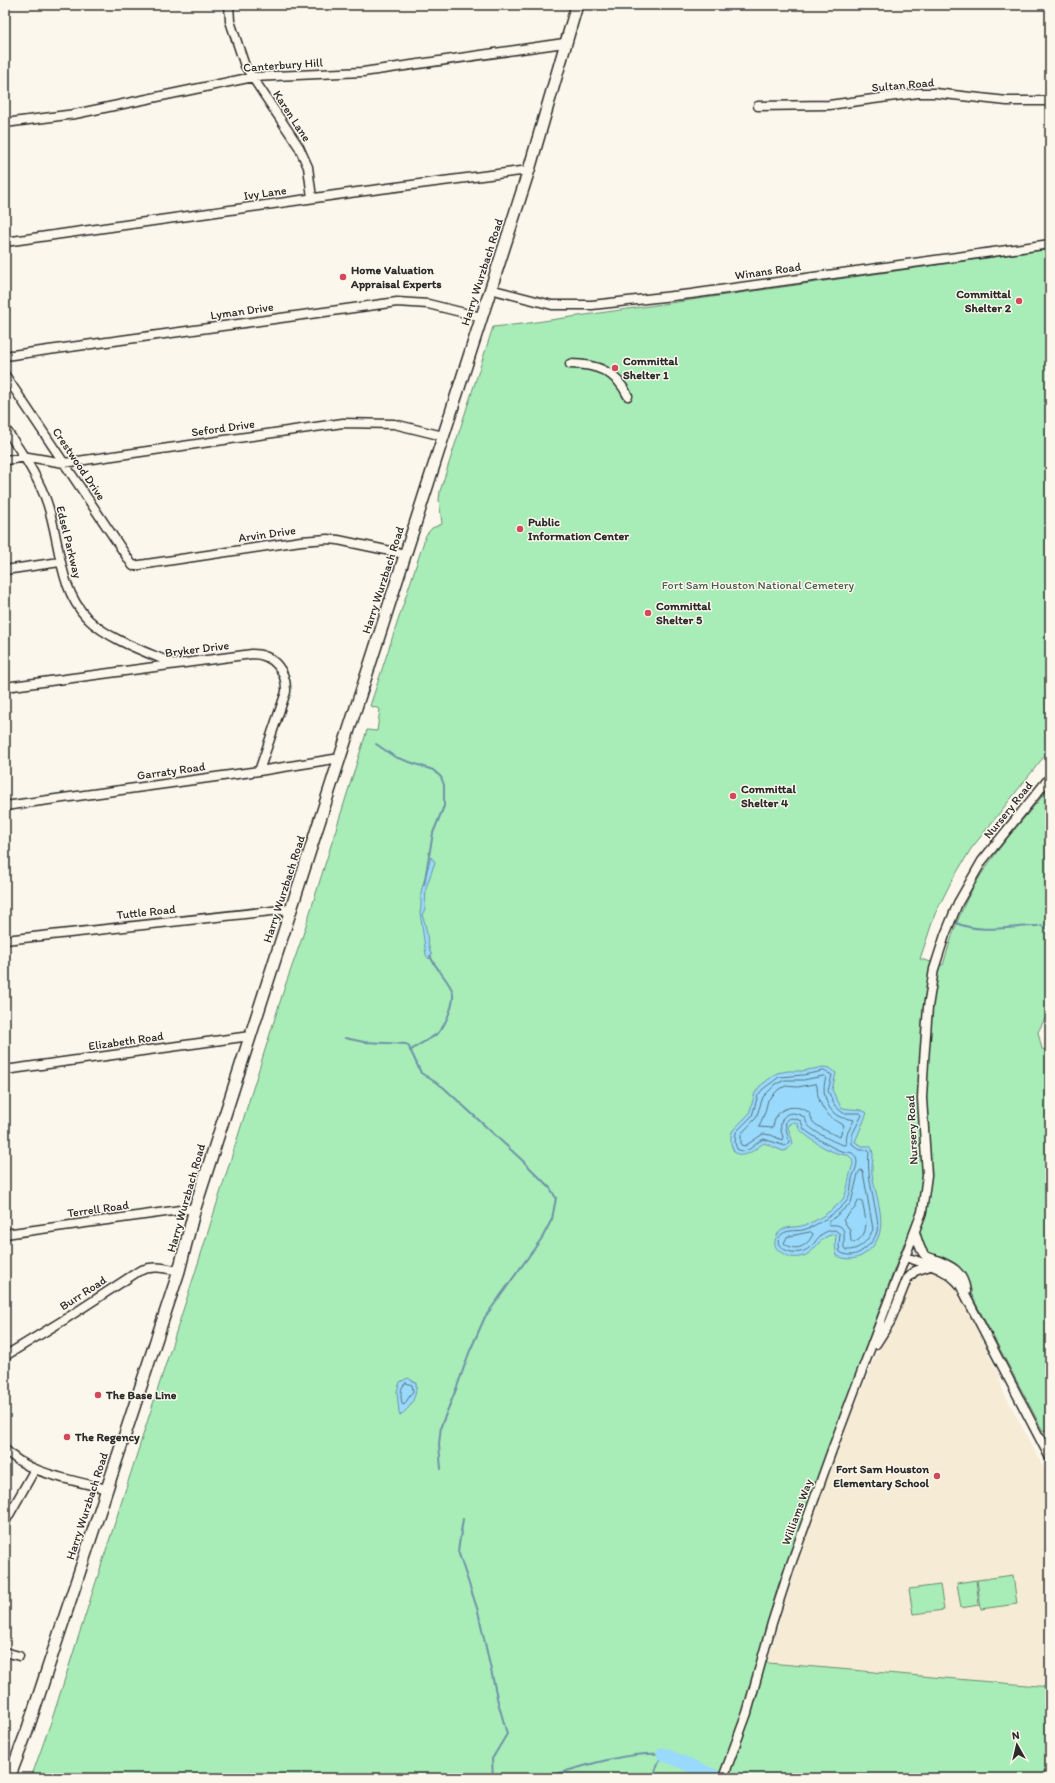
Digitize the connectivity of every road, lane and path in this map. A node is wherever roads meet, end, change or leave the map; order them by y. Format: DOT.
graph roads {
  1 [pos="228,5"];
  2 [pos="577,5"];
  3 [pos="564,44"];
  4 [pos="253,77"];
  5 [pos="1050,101"];
  6 [pos="758,106"];
  7 [pos="5,123"];
  8 [pos="529,170"];
  9 [pos="312,198"];
  10 [pos="5,242"];
  11 [pos="1050,244"];
  12 [pos="490,289"];
  13 [pos="481,317"];
  14 [pos="5,356"];
  15 [pos="570,364"];
  16 [pos="5,374"];
  17 [pos="628,396"];
  18 [pos="5,428"];
  19 [pos="443,436"];
  20 [pos="24,458"];
  21 [pos="5,460"];
  22 [pos="64,463"];
  23 [pos="405,554"];
  24 [pos="60,562"];
  25 [pos="133,566"];
  26 [pos="5,570"];
  27 [pos="172,664"];
  28 [pos="5,687"];
  29 [pos="340,758"];
  30 [pos="259,771"];
  31 [pos="1050,777"];
  32 [pos="5,806"];
  33 [pos="290,909"];
  34 [pos="5,940"];
  35 [pos="250,1036"];
  36 [pos="5,1070"];
  37 [pos="195,1208"];
  38 [pos="915,1232"];
  39 [pos="5,1234"];
  40 [pos="906,1257"];
  41 [pos="930,1266"];
  42 [pos="179,1271"];
  43 [pos="968,1299"];
  44 [pos="869,1354"];
  45 [pos="5,1356"];
  46 [pos="5,1449"];
  47 [pos="1050,1458"];
  48 [pos="35,1470"];
  49 [pos="106,1489"];
  50 [pos="5,1522"];
  51 [pos="5,1652"];
  52 [pos="19,1656"];
  53 [pos="9,1778"];
  54 [pos="723,1778"];
  1 -- 4 [label="street, Karen Lane"];
  2 -- 3 [label="main road, Harry Wurzbach Road"];
  3 -- 4 [label="street, Canterbury Hill"];
  3 -- 8 [label="main road, Harry Wurzbach Road"];
  4 -- 7 [label="street, Canterbury Hill"];
  4 -- 9 [label="street, Karen Lane"];
  5 -- 6 [label="street, Sultan Road"];
  8 -- 9 [label="street, Ivy Lane"];
  8 -- 12 [label="main road, Harry Wurzbach Road"];
  9 -- 10 [label="street, Ivy Lane"];
  11 -- 12 [label="street, Winans Road"];
  12 -- 13 [label="main road, Harry Wurzbach Road"];
  13 -- 14 [label="street, Lyman Drive"];
  13 -- 19 [label="main road, Harry Wurzbach Road"];
  15 -- 17 [label="street"];
  16 -- 22 [label="street, Crestwood Drive"];
  18 -- 20 [label="street, Edsel Parkway"];
  19 -- 22 [label="street, Seford Drive"];
  19 -- 23 [label="main road, Harry Wurzbach Road"];
  20 -- 21 [label="street, Seford Drive"];
  20 -- 22 [label="street, Seford Drive"];
  20 -- 24 [label="street, Edsel Parkway"];
  22 -- 25 [label="street, Crestwood Drive"];
  23 -- 25 [label="street, Arvin Drive"];
  23 -- 29 [label="main road, Harry Wurzbach Road"];
  24 -- 26 [label="street"];
  24 -- 27 [label="street, Edsel Parkway"];
  27 -- 28 [label="street, Bryker Drive"];
  27 -- 30 [label="street, Bryker Drive"];
  29 -- 30 [label="street, Garraty Road"];
  29 -- 33 [label="main road, Harry Wurzbach Road"];
  30 -- 32 [label="street, Garraty Road"];
  31 -- 38 [label="street, Nursery Road"];
  33 -- 34 [label="street, Tuttle Road"];
  33 -- 35 [label="main road, Harry Wurzbach Road"];
  35 -- 36 [label="street, Elizabeth Road"];
  35 -- 37 [label="main road, Harry Wurzbach Road"];
  37 -- 39 [label="street, Terrell Road"];
  37 -- 42 [label="main road, Harry Wurzbach Road"];
  38 -- 40 [label="street, Nursery Road"];
  38 -- 43 [label="street"];
  40 -- 41 [label="street"];
  40 -- 44 [label="street, Williams Way"];
  41 -- 43 [label="street"];
  41 -- 44 [label="street"];
  42 -- 45 [label="street, Burr Road"];
  42 -- 49 [label="main road, Harry Wurzbach Road"];
  43 -- 47 [label="street"];
  44 -- 54 [label="street, Williams Way"];
  46 -- 48 [label="street"];
  48 -- 49 [label="street"];
  48 -- 50 [label="street"];
  49 -- 53 [label="main road, Harry Wurzbach Road"];
  51 -- 52 [label="street"];
}
